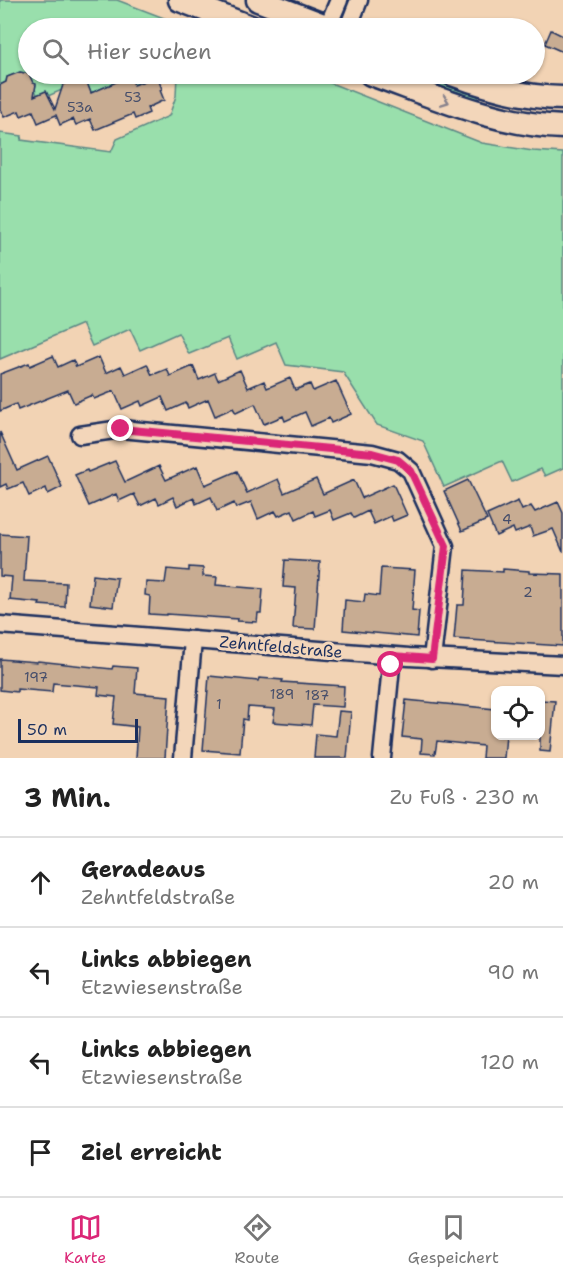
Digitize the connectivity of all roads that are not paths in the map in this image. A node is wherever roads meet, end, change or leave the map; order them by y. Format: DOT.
graph roads {
  1 [pos="180,0"];
  2 [pos="258,0"];
  3 [pos="339,0"];
  4 [pos="359,0"];
  5 [pos="228,18"];
  6 [pos="306,18"];
  7 [pos="335,18"];
  8 [pos="342,18"];
  9 [pos="398,84"];
  10 [pos="481,84"];
  11 [pos="563,98"];
  12 [pos="563,127"];
  13 [pos="80,435"];
  14 [pos="0,625"];
  15 [pos="193,640"];
  16 [pos="392,656"];
  17 [pos="432,659"];
  18 [pos="563,665"];
  19 [pos="183,758"];
  20 [pos="382,758"];
  1 -- 5 [label="main road"];
  2 -- 6 [label="main road"];
  3 -- 7 [label="street"];
  4 -- 8 [label="street"];
  9 -- 12 [label="main road, one-way"];
  10 -- 11 [label="main road"];
  13 -- 17 [label="street"];
  14 -- 15 [label="street, Zehntfeldstraße"];
  15 -- 16 [label="street, Zehntfeldstraße"];
  15 -- 19 [label="street"];
  16 -- 17 [label="street, Zehntfeldstraße"];
  16 -- 20 [label="street"];
  17 -- 18 [label="street, Zehntfeldstraße"];
}
